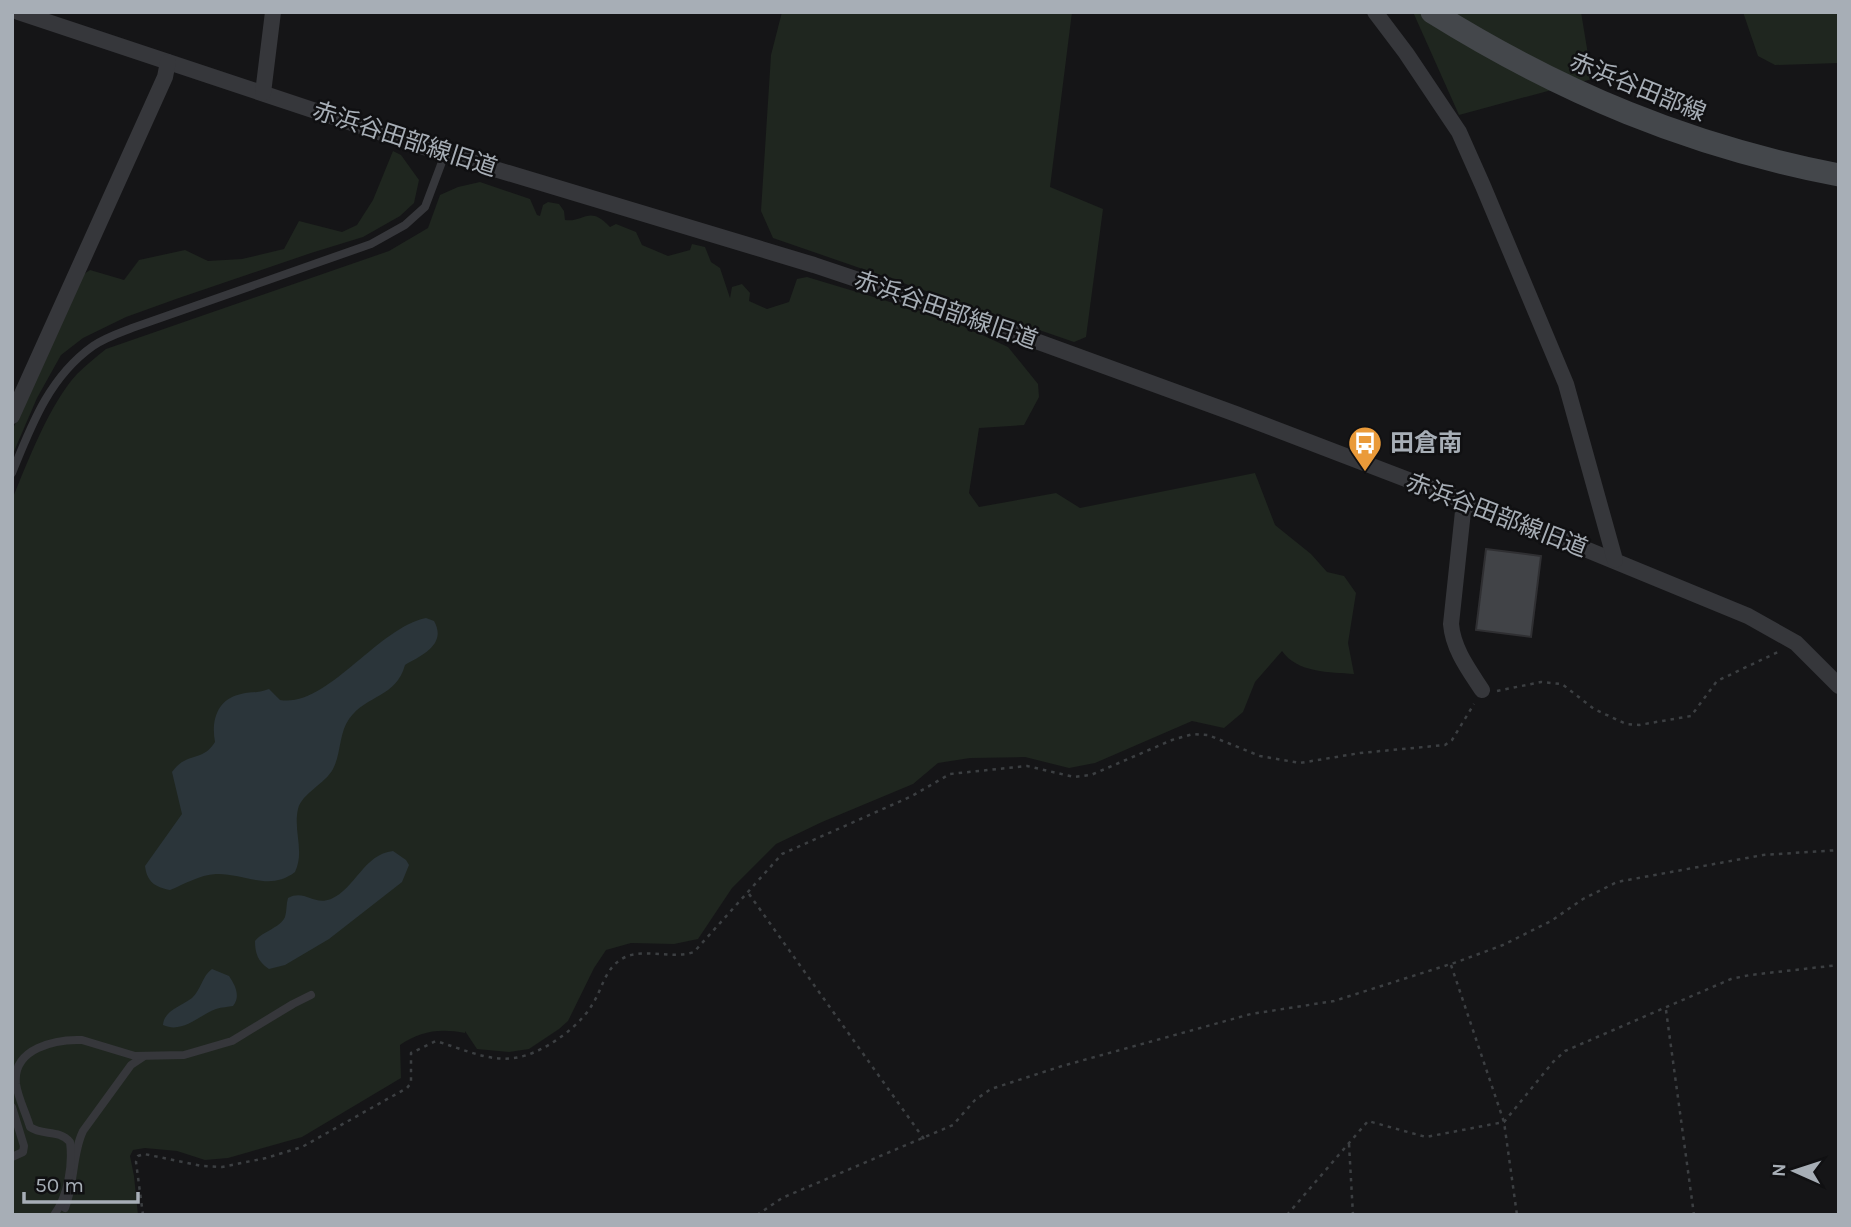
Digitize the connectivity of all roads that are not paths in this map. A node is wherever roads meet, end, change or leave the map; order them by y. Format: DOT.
graph roads {
  1 [pos="18,12"];
  2 [pos="273,12"];
  3 [pos="1375,12"];
  4 [pos="1432,12"];
  5 [pos="167,62"];
  6 [pos="263,93"];
  7 [pos="445,154"];
  8 [pos="1839,176"];
  9 [pos="12,416"];
  10 [pos="12,473"];
  11 [pos="1464,502"];
  12 [pos="1615,560"];
  13 [pos="1839,686"];
  14 [pos="1482,690"];
  15 [pos="312,995"];
  16 [pos="119,1052"];
  17 [pos="143,1057"];
  18 [pos="23,1059"];
  19 [pos="12,1060"];
  20 [pos="126,1072"];
  21 [pos="12,1107"];
  22 [pos="83,1131"];
  23 [pos="68,1138"];
  24 [pos="12,1157"];
  25 [pos="54,1215"];
  26 [pos="61,1215"];
  1 -- 5 [label="street, 赤浜谷田部線旧道"];
  2 -- 6 [label="street"];
  3 -- 12 [label="street"];
  4 -- 8 [label="main road, 赤浜谷田部線"];
  5 -- 6 [label="street, 赤浜谷田部線旧道"];
  5 -- 9 [label="street"];
  6 -- 7 [label="street, 赤浜谷田部線旧道"];
  7 -- 10 [label="lane"];
  7 -- 11 [label="street, 赤浜谷田部線旧道"];
  11 -- 12 [label="street, 赤浜谷田部線旧道"];
  11 -- 14 [label="street"];
  12 -- 13 [label="street, 赤浜谷田部線旧道"];
  15 -- 17 [label="lane"];
  16 -- 17 [label="lane"];
  16 -- 18 [label="lane"];
  16 -- 20 [label="lane"];
  17 -- 20 [label="lane"];
  18 -- 19 [label="lane"];
  18 -- 23 [label="lane"];
  20 -- 22 [label="lane"];
  21 -- 24 [label="lane"];
  22 -- 23 [label="lane"];
  22 -- 26 [label="lane"];
  23 -- 25 [label="lane"];
}
